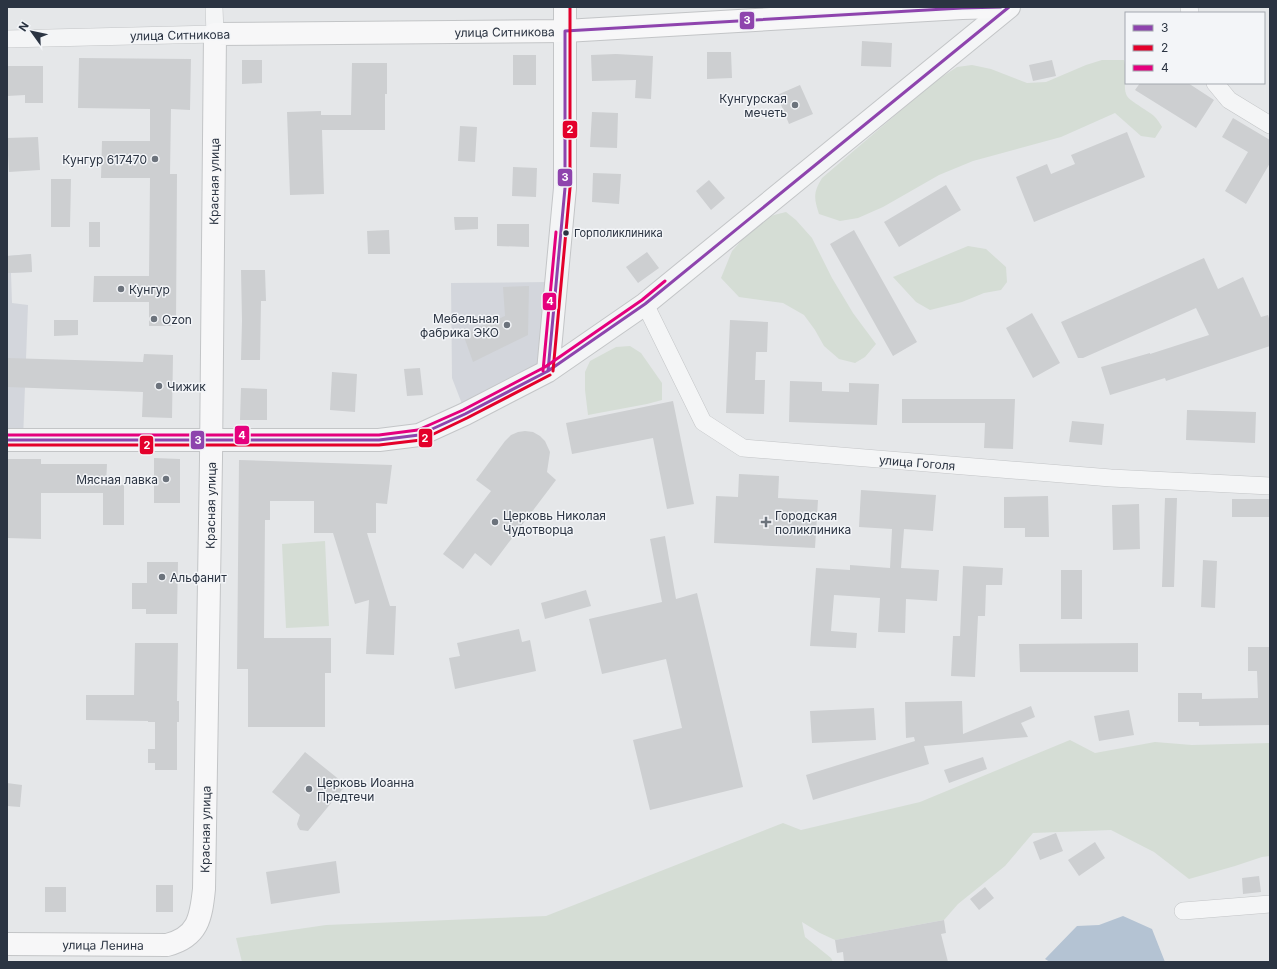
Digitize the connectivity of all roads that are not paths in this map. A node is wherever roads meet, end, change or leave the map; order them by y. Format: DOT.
graph roads {
  1 [pos="214,7"];
  2 [pos="565,7"];
  3 [pos="962,7"];
  4 [pos="1001,7"];
  5 [pos="1009,7"];
  6 [pos="565,31"];
  7 [pos="215,34"];
  8 [pos="7,39"];
  9 [pos="1216,84"];
  10 [pos="1270,125"];
  11 [pos="645,304"];
  12 [pos="548,372"];
  13 [pos="7,440"];
  14 [pos="211,440"];
  15 [pos="1270,486"];
  16 [pos="1270,904"];
  17 [pos="1182,911"];
  18 [pos="194,929"];
  19 [pos="7,944"];
  1 -- 7 [label="street, Красная улица"];
  2 -- 6 [label="main road"];
  3 -- 4 [label="main road, улица Ситникова"];
  3 -- 6 [label="main road, улица Ситникова"];
  5 -- 11 [label="street"];
  6 -- 7 [label="main road, улица Ситникова"];
  6 -- 12 [label="street"];
  7 -- 8 [label="street, улица Ситникова"];
  7 -- 14 [label="main road, Красная улица"];
  9 -- 10 [label="street"];
  11 -- 12 [label="street"];
  11 -- 15 [label="street, улица Гоголя"];
  12 -- 14 [label="street"];
  13 -- 14 [label="street"];
  14 -- 18 [label="main road, Красная улица"];
  16 -- 17 [label="street"];
  18 -- 19 [label="main road, улица Ленина"];
}
